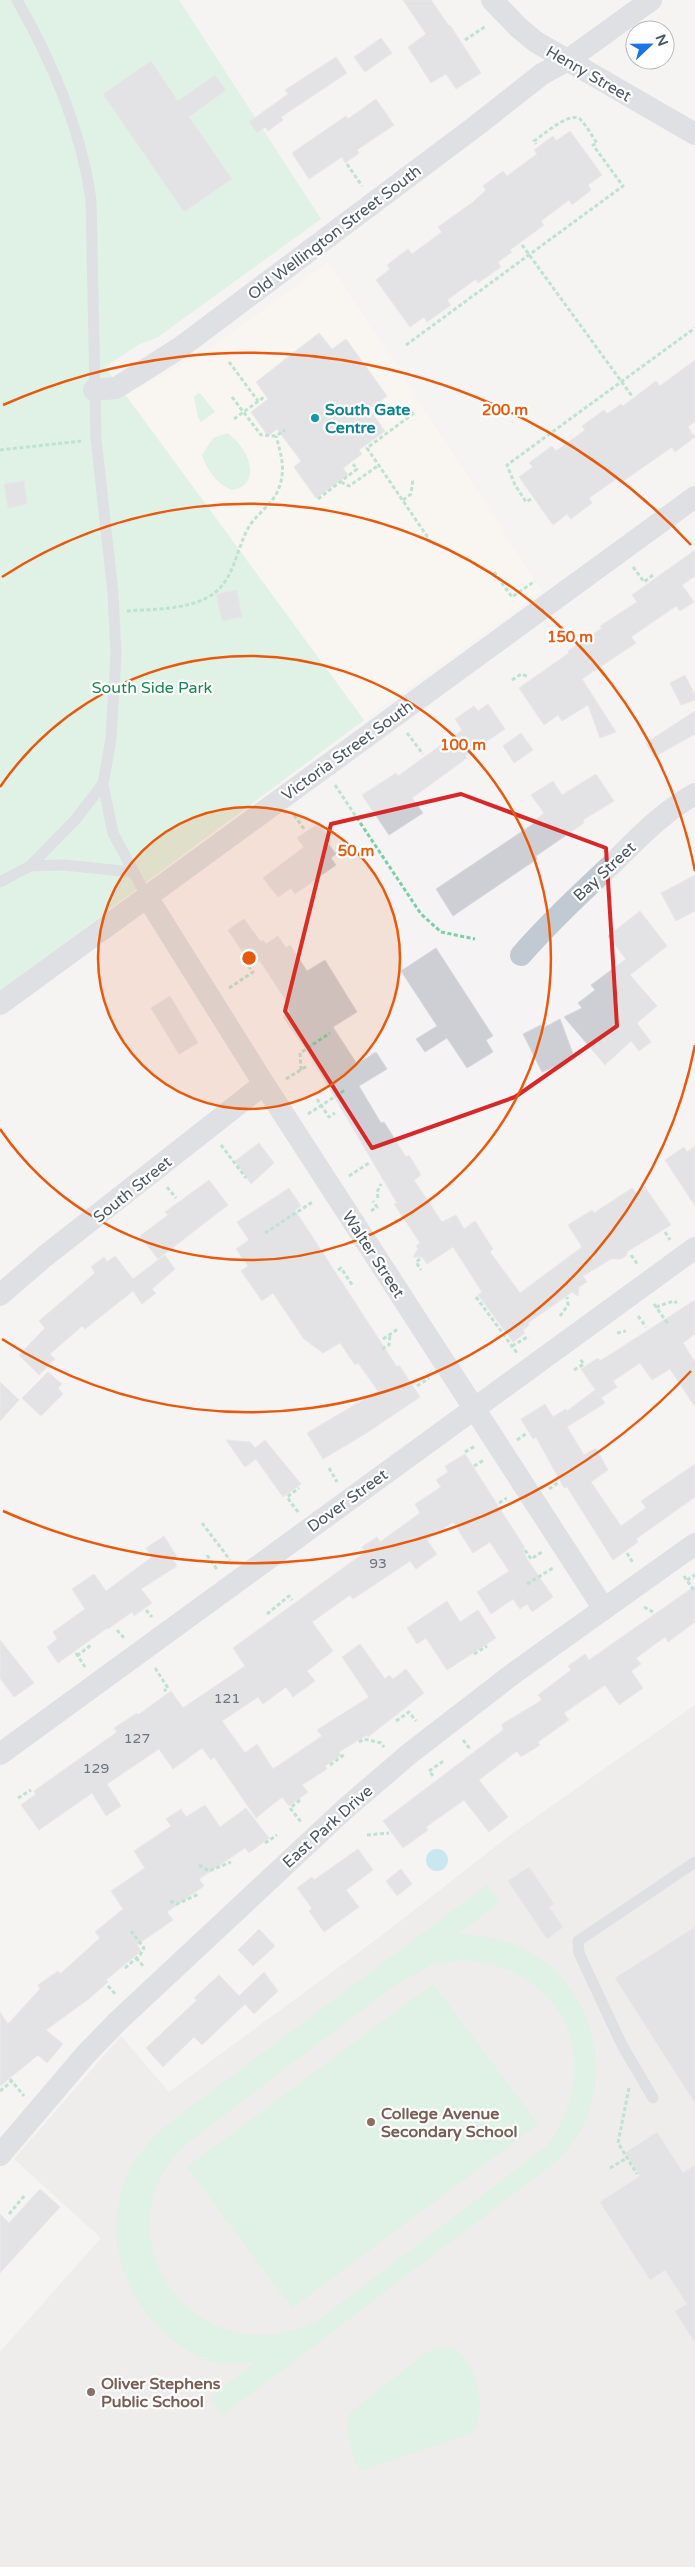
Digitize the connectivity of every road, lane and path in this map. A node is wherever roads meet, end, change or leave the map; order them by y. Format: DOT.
graph roads {
  1 [pos="17,0"];
  2 [pos="492,0"];
  3 [pos="651,0"];
  4 [pos="486,26"];
  5 [pos="465,40"];
  6 [pos="568,60"];
  7 [pos="695,134"];
  8 [pos="536,144"];
  9 [pos="347,164"];
  10 [pos="365,190"];
  11 [pos="522,245"];
  12 [pos="530,255"];
  13 [pos="695,328"];
  14 [pos="406,345"];
  15 [pos="229,362"];
  16 [pos="622,382"];
  17 [pos="94,390"];
  18 [pos="632,396"];
  19 [pos="232,397"];
  20 [pos="264,397"];
  21 [pos="258,401"];
  22 [pos="244,412"];
  23 [pos="414,413"];
  24 [pos="234,419"];
  25 [pos="285,430"];
  26 [pos="276,436"];
  27 [pos="96,439"];
  28 [pos="0,450"];
  29 [pos="353,464"];
  30 [pos="378,465"];
  31 [pos="413,479"];
  32 [pos="341,482"];
  33 [pos="695,497"];
  34 [pos="318,499"];
  35 [pos="531,499"];
  36 [pos="403,500"];
  37 [pos="434,545"];
  38 [pos="628,560"];
  39 [pos="494,572"];
  40 [pos="653,575"];
  41 [pos="536,581"];
  42 [pos="114,612"];
  43 [pos="529,677"];
  44 [pos="512,680"];
  45 [pos="402,726"];
  46 [pos="423,754"];
  47 [pos="324,768"];
  48 [pos="103,784"];
  49 [pos="695,794"];
  50 [pos="290,809"];
  51 [pos="304,829"];
  52 [pos="30,866"];
  53 [pos="132,872"];
  54 [pos="0,882"];
  55 [pos="147,897"];
  56 [pos="475,939"];
  57 [pos="521,955"];
  58 [pos="248,965"];
  59 [pos="222,993"];
  60 [pos="0,1004"];
  61 [pos="330,1034"];
  62 [pos="306,1066"];
  63 [pos="301,1070"];
  64 [pos="272,1084"];
  65 [pos="345,1090"];
  66 [pos="317,1099"];
  67 [pos="321,1106"];
  68 [pos="336,1114"];
  69 [pos="302,1118"];
  70 [pos="208,1128"];
  71 [pos="370,1163"];
  72 [pos="246,1178"];
  73 [pos="342,1180"];
  74 [pos="381,1184"];
  75 [pos="322,1196"];
  76 [pos="378,1198"];
  77 [pos="398,1220"];
  78 [pos="265,1233"];
  79 [pos="376,1234"];
  80 [pos="695,1248"];
  81 [pos="420,1259"];
  82 [pos="338,1270"];
  83 [pos="421,1270"];
  84 [pos="352,1286"];
  85 [pos="0,1295"];
  86 [pos="476,1297"];
  87 [pos="567,1297"];
  88 [pos="652,1301"];
  89 [pos="677,1303"];
  90 [pos="656,1307"];
  91 [pos="560,1316"];
  92 [pos="668,1324"];
  93 [pos="405,1325"];
  94 [pos="390,1334"];
  95 [pos="529,1336"];
  96 [pos="383,1339"];
  97 [pos="512,1346"];
  98 [pos="382,1349"];
  99 [pos="522,1360"];
  100 [pos="436,1373"];
  101 [pos="417,1386"];
  102 [pos="473,1408"];
  103 [pos="329,1468"];
  104 [pos="338,1483"];
  105 [pos="299,1488"];
  106 [pos="304,1519"];
  107 [pos="202,1522"];
  108 [pos="695,1544"];
  109 [pos="549,1547"];
  110 [pos="525,1550"];
  111 [pos="207,1555"];
  112 [pos="230,1561"];
  113 [pos="559,1564"];
  114 [pos="695,1574"];
  115 [pos="223,1578"];
  116 [pos="687,1580"];
  117 [pos="527,1584"];
  118 [pos="292,1600"];
  119 [pos="604,1609"];
  120 [pos="637,1609"];
  121 [pos="653,1612"];
  122 [pos="267,1614"];
  123 [pos="91,1645"];
  124 [pos="487,1646"];
  125 [pos="474,1654"];
  126 [pos="161,1663"];
  127 [pos="86,1668"];
  128 [pos="164,1691"];
  129 [pos="396,1721"];
  130 [pos="421,1728"];
  131 [pos="359,1742"];
  132 [pos="0,1754"];
  133 [pos="345,1754"];
  134 [pos="390,1754"];
  135 [pos="445,1760"];
  136 [pos="330,1765"];
  137 [pos="433,1776"];
  138 [pos="31,1790"];
  139 [pos="18,1798"];
  140 [pos="300,1800"];
  141 [pos="306,1829"];
  142 [pos="390,1833"];
  143 [pos="277,1835"];
  144 [pos="367,1835"];
  145 [pos="265,1843"];
  146 [pos="231,1862"];
  147 [pos="695,1862"];
  148 [pos="200,1865"];
  149 [pos="199,1894"];
  150 [pos="170,1901"];
  151 [pos="131,1931"];
  152 [pos="125,1968"];
  153 [pos="633,2065"];
  154 [pos="0,2090"];
  155 [pos="653,2098"];
  156 [pos="27,2101"];
  157 [pos="0,2155"];
  158 [pos="626,2158"];
  159 [pos="610,2168"];
  160 [pos="636,2174"];
  161 [pos="26,2195"];
  162 [pos="9,2214"];
  1 -- 17 [label="lane"];
  2 -- 6 [label="street, Henry Street"];
  3 -- 6 [label="street, Old Wellington Street South"];
  4 -- 5 [label="path"];
  6 -- 7 [label="street, Henry Street"];
  6 -- 17 [label="street, Old Wellington Street South"];
  8 -- 12 [label="path"];
  9 -- 10 [label="path"];
  11 -- 12 [label="path"];
  12 -- 14 [label="path"];
  12 -- 16 [label="path"];
  13 -- 16 [label="path"];
  15 -- 21 [label="path"];
  16 -- 18 [label="path"];
  16 -- 35 [label="path"];
  17 -- 27 [label="lane"];
  19 -- 22 [label="path"];
  20 -- 21 [label="path"];
  21 -- 22 [label="path"];
  22 -- 24 [label="path"];
  22 -- 26 [label="path"];
  23 -- 30 [label="path"];
  25 -- 26 [label="path"];
  26 -- 42 [label="path"];
  27 -- 28 [label="path"];
  27 -- 42 [label="lane"];
  29 -- 32 [label="path"];
  30 -- 32 [label="path"];
  30 -- 36 [label="path"];
  31 -- 36 [label="path"];
  32 -- 34 [label="path"];
  33 -- 47 [label="street, Victoria Street South"];
  36 -- 37 [label="path"];
  38 -- 40 [label="path"];
  39 -- 41 [label="path"];
  42 -- 48 [label="lane"];
  43 -- 44 [label="path"];
  45 -- 46 [label="path"];
  47 -- 55 [label="street, Victoria Street South"];
  47 -- 56 [label="path"];
  48 -- 52 [label="lane"];
  48 -- 53 [label="lane"];
  49 -- 57 [label="street, Bay Street"];
  50 -- 51 [label="path"];
  52 -- 53 [label="lane"];
  52 -- 54 [label="lane"];
  53 -- 55 [label="lane"];
  55 -- 60 [label="street, Victoria Street South"];
  55 -- 64 [label="street, Walter Street"];
  58 -- 59 [label="path"];
  61 -- 63 [label="path"];
  62 -- 63 [label="path"];
  63 -- 64 [label="path"];
  64 -- 70 [label="street, South Street"];
  64 -- 102 [label="street, Walter Street"];
  65 -- 67 [label="path"];
  66 -- 67 [label="path"];
  67 -- 68 [label="path"];
  67 -- 69 [label="path"];
  70 -- 72 [label="path"];
  70 -- 85 [label="street, South Street"];
  71 -- 73 [label="path"];
  74 -- 76 [label="path"];
  75 -- 78 [label="path"];
  77 -- 79 [label="path"];
  80 -- 102 [label="street, Dover Street"];
  81 -- 83 [label="path"];
  82 -- 84 [label="path"];
  86 -- 97 [label="path"];
  87 -- 91 [label="path"];
  88 -- 90 [label="path"];
  89 -- 90 [label="path"];
  90 -- 92 [label="path"];
  93 -- 94 [label="path"];
  94 -- 96 [label="path"];
  94 -- 98 [label="path"];
  95 -- 97 [label="path"];
  97 -- 99 [label="path"];
  100 -- 101 [label="path"];
  102 -- 119 [label="street, Walter Street"];
  102 -- 132 [label="street, Dover Street"];
  103 -- 104 [label="path"];
  105 -- 106 [label="path"];
  107 -- 112 [label="path"];
  108 -- 119 [label="street, East Park Drive"];
  109 -- 110 [label="path"];
  111 -- 115 [label="path"];
  113 -- 117 [label="path"];
  114 -- 116 [label="path"];
  118 -- 122 [label="path"];
  119 -- 157 [label="street, East Park Drive"];
  120 -- 121 [label="path"];
  123 -- 127 [label="path"];
  124 -- 125 [label="path"];
  126 -- 128 [label="path"];
  129 -- 130 [label="path"];
  131 -- 134 [label="path"];
  133 -- 136 [label="path"];
  135 -- 137 [label="path"];
  138 -- 139 [label="path"];
  140 -- 141 [label="path"];
  142 -- 144 [label="path"];
  143 -- 145 [label="path"];
  146 -- 148 [label="path"];
  147 -- 153 [label="lane"];
  149 -- 150 [label="path"];
  151 -- 152 [label="path"];
  153 -- 155 [label="lane"];
  153 -- 158 [label="path"];
  154 -- 156 [label="path"];
  158 -- 159 [label="path"];
  158 -- 160 [label="path"];
  161 -- 162 [label="path"];
}
